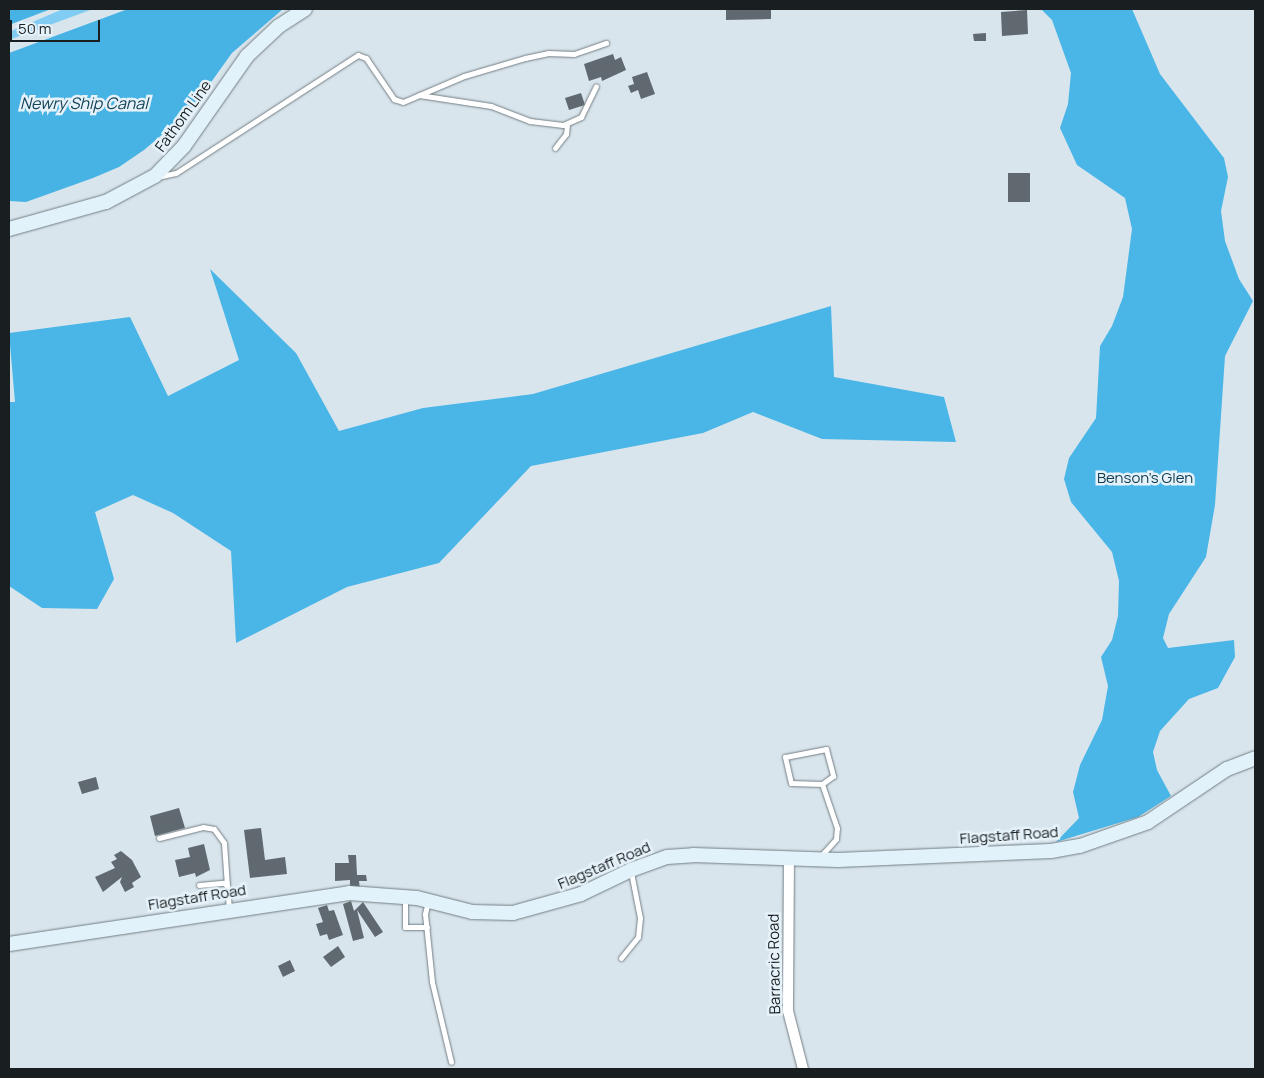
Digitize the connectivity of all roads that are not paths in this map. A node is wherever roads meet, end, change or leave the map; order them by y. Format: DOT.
graph roads {
  1 [pos="305,9"];
  2 [pos="606,43"];
  3 [pos="596,86"];
  4 [pos="418,95"];
  5 [pos="567,124"];
  6 [pos="555,148"];
  7 [pos="155,176"];
  8 [pos="9,228"];
  9 [pos="1255,758"];
  10 [pos="822,784"];
  11 [pos="159,838"];
  12 [pos="789,857"];
  13 [pos="819,859"];
  14 [pos="631,870"];
  15 [pos="199,885"];
  16 [pos="227,886"];
  17 [pos="406,896"];
  18 [pos="428,901"];
  19 [pos="229,909"];
  20 [pos="427,927"];
  21 [pos="9,944"];
  22 [pos="621,958"];
  23 [pos="451,1062"];
  24 [pos="803,1069"];
  1 -- 7 [label="street, Fathom Line"];
  2 -- 4 [label="lane"];
  3 -- 5 [label="lane"];
  4 -- 5 [label="lane"];
  4 -- 7 [label="lane"];
  5 -- 6 [label="lane"];
  7 -- 8 [label="street, Fathom Line"];
  9 -- 13 [label="street, Flagstaff Road"];
  10 -- 10 [label="lane"];
  10 -- 13 [label="lane"];
  11 -- 16 [label="lane"];
  12 -- 13 [label="street, Flagstaff Road"];
  12 -- 14 [label="street, Flagstaff Road"];
  12 -- 24 [label="street, Barracric Road"];
  14 -- 18 [label="street, Flagstaff Road"];
  14 -- 22 [label="lane"];
  15 -- 16 [label="lane"];
  16 -- 19 [label="lane"];
  17 -- 18 [label="street, Flagstaff Road"];
  17 -- 19 [label="street, Flagstaff Road"];
  17 -- 20 [label="lane"];
  18 -- 20 [label="lane"];
  19 -- 21 [label="street, Flagstaff Road"];
  20 -- 23 [label="lane"];
}
